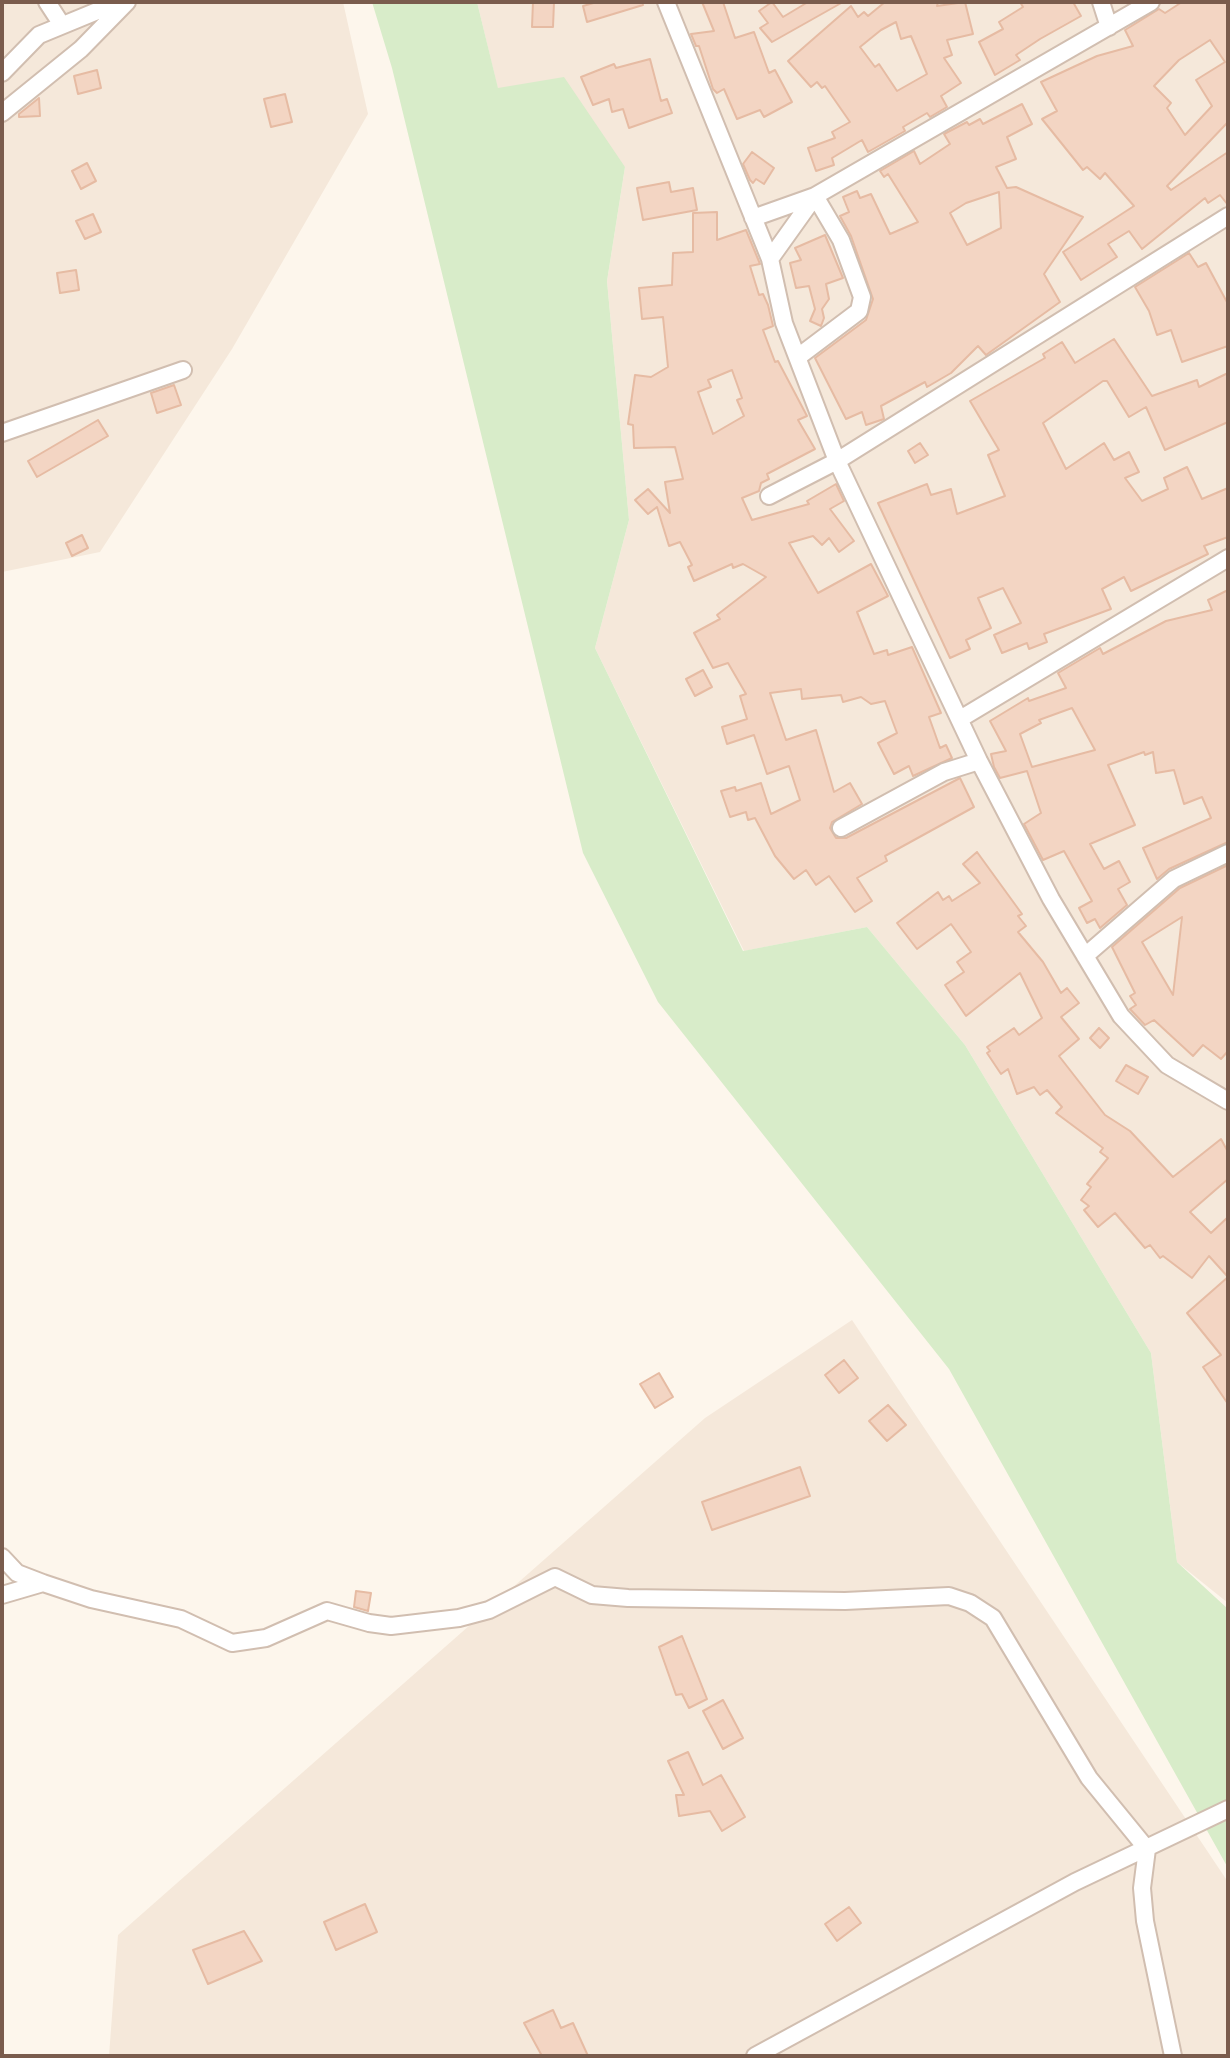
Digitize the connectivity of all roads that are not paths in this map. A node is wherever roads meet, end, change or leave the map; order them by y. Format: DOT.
graph roads {
  1 [pos="47,2"];
  2 [pos="119,2"];
  3 [pos="127,2"];
  4 [pos="666,2"];
  5 [pos="1101,2"];
  6 [pos="1151,2"];
  7 [pos="62,25"];
  8 [pos="1109,27"];
  9 [pos="2,73"];
  10 [pos="2,113"];
  11 [pos="815,196"];
  12 [pos="1228,216"];
  13 [pos="753,218"];
  14 [pos="770,259"];
  15 [pos="798,357"];
  16 [pos="183,370"];
  17 [pos="2,432"];
  18 [pos="837,461"];
  19 [pos="769,496"];
  20 [pos="1228,558"];
  21 [pos="960,719"];
  22 [pos="979,761"];
  23 [pos="841,828"];
  24 [pos="1228,853"];
  25 [pos="1085,956"];
  26 [pos="1228,1101"];
  27 [pos="2,1557"];
  28 [pos="43,1583"];
  29 [pos="2,1595"];
  30 [pos="1228,1809"];
  31 [pos="1147,1849"];
  32 [pos="755,2056"];
  33 [pos="1173,2056"];
  1 -- 7 [label="street"];
  2 -- 7 [label="street"];
  3 -- 10 [label="street"];
  4 -- 13 [label="street"];
  5 -- 8 [label="street"];
  6 -- 8 [label="street"];
  7 -- 9 [label="street"];
  8 -- 11 [label="street"];
  11 -- 13 [label="street"];
  11 -- 14 [label="street"];
  11 -- 15 [label="street"];
  12 -- 18 [label="street"];
  13 -- 14 [label="street"];
  14 -- 15 [label="street"];
  15 -- 18 [label="street"];
  16 -- 17 [label="street"];
  18 -- 19 [label="street"];
  18 -- 21 [label="street"];
  20 -- 21 [label="street"];
  21 -- 22 [label="street"];
  22 -- 23 [label="street"];
  22 -- 25 [label="street"];
  24 -- 25 [label="street"];
  25 -- 26 [label="street"];
  27 -- 28 [label="street"];
  28 -- 29 [label="street"];
  28 -- 31 [label="street"];
  30 -- 31 [label="street"];
  31 -- 32 [label="street"];
  31 -- 33 [label="street"];
}
